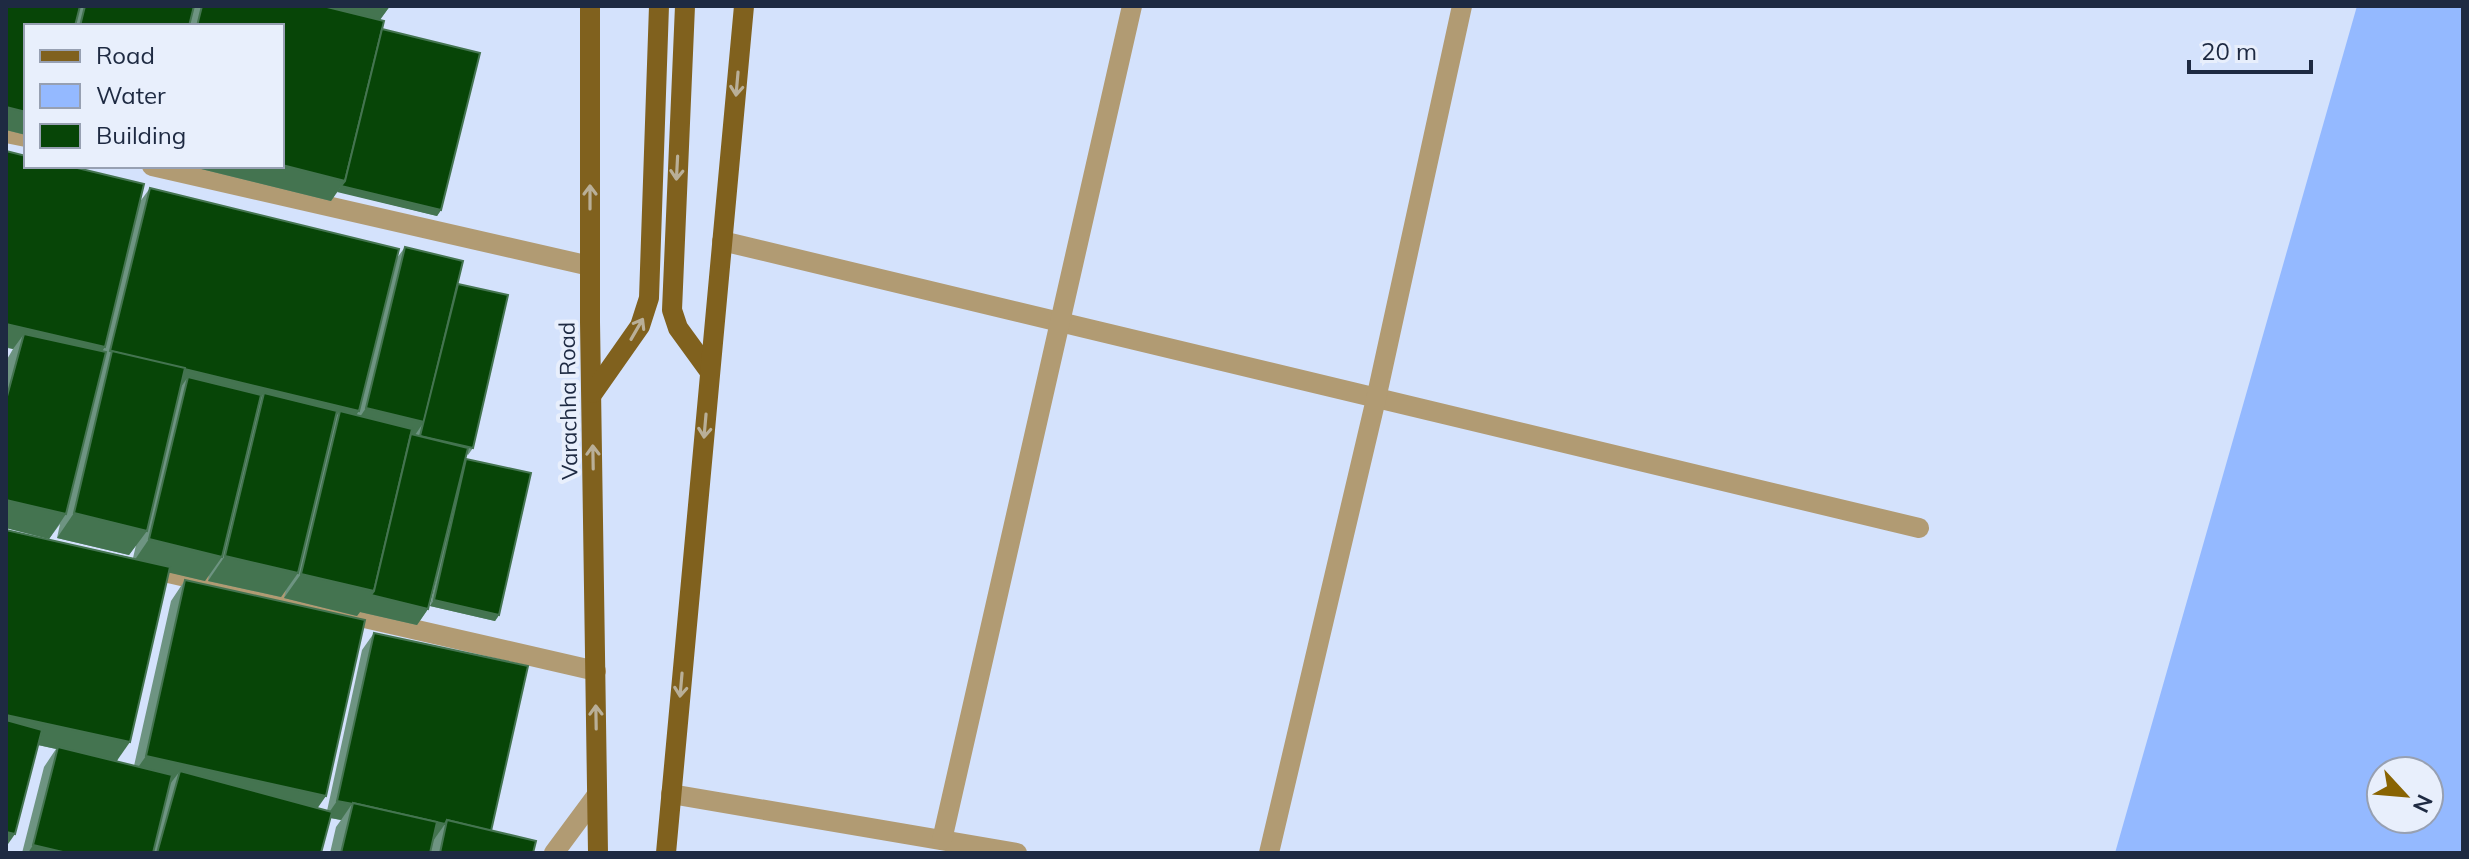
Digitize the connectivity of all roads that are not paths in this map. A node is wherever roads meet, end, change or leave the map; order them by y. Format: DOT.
graph roads {
  1 [pos="590,6"];
  2 [pos="659,6"];
  3 [pos="685,6"];
  4 [pos="744,6"];
  5 [pos="1132,6"];
  6 [pos="1462,6"];
  7 [pos="161,168"];
  8 [pos="722,241"];
  9 [pos="590,266"];
  10 [pos="1060,323"];
  11 [pos="710,372"];
  12 [pos="593,393"];
  13 [pos="1376,399"];
  14 [pos="1919,528"];
  15 [pos="130,565"];
  16 [pos="596,671"];
  17 [pos="671,794"];
  18 [pos="597,795"];
  19 [pos="942,840"];
  20 [pos="554,853"];
  21 [pos="598,853"];
  22 [pos="666,853"];
  23 [pos="1017,853"];
  24 [pos="1269,853"];
  9 -- 1 [label="main road, Varachha Road, one-way"];
  12 -- 2 [label="main road, one-way"];
  3 -- 11 [label="main road, one-way"];
  4 -- 8 [label="main road, one-way"];
  5 -- 10 [label="street"];
  6 -- 13 [label="street"];
  7 -- 9 [label="street"];
  8 -- 10 [label="street"];
  8 -- 11 [label="main road"];
  9 -- 12 [label="main road, Varachha Road"];
  10 -- 13 [label="street"];
  10 -- 19 [label="street"];
  11 -- 17 [label="main road, one-way"];
  16 -- 12 [label="main road, Varachha Road, one-way"];
  13 -- 14 [label="street"];
  13 -- 24 [label="street"];
  15 -- 16 [label="street"];
  18 -- 16 [label="main road, Varachha Road, one-way"];
  17 -- 19 [label="street"];
  17 -- 22 [label="main road"];
  18 -- 20 [label="street"];
  18 -- 21 [label="main road, Varachha Road"];
  19 -- 23 [label="street"];
}
